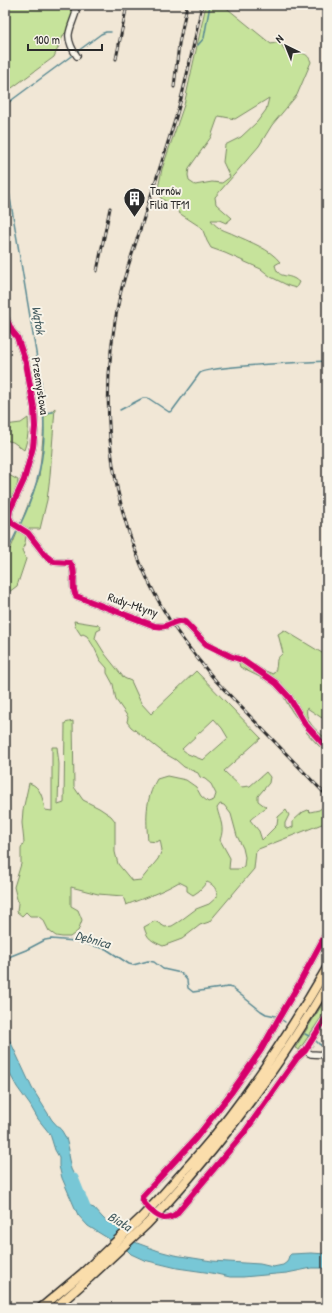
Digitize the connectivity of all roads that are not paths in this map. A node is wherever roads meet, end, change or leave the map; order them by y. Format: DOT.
graph roads {
  1 [pos="72,5"];
  2 [pos="76,55"];
  3 [pos="5,316"];
  4 [pos="37,544"];
  5 [pos="327,748"];
  6 [pos="327,932"];
  7 [pos="327,968"];
  8 [pos="327,985"];
  9 [pos="327,1016"];
  10 [pos="305,1051"];
  11 [pos="327,1055"];
  12 [pos="87,1275"];
  13 [pos="41,1308"];
  14 [pos="55,1308"];
  1 -- 2 [label="street"];
  3 -- 4 [label="street, Przemysłowa"];
  4 -- 5 [label="street, Rudy-Młyny"];
  6 -- 10 [label="street"];
  7 -- 12 [label="main road, bridge"];
  8 -- 12 [label="main road, bridge"];
  9 -- 10 [label="street"];
  10 -- 11 [label="street"];
  12 -- 13 [label="main road"];
  12 -- 14 [label="main road"];
}
